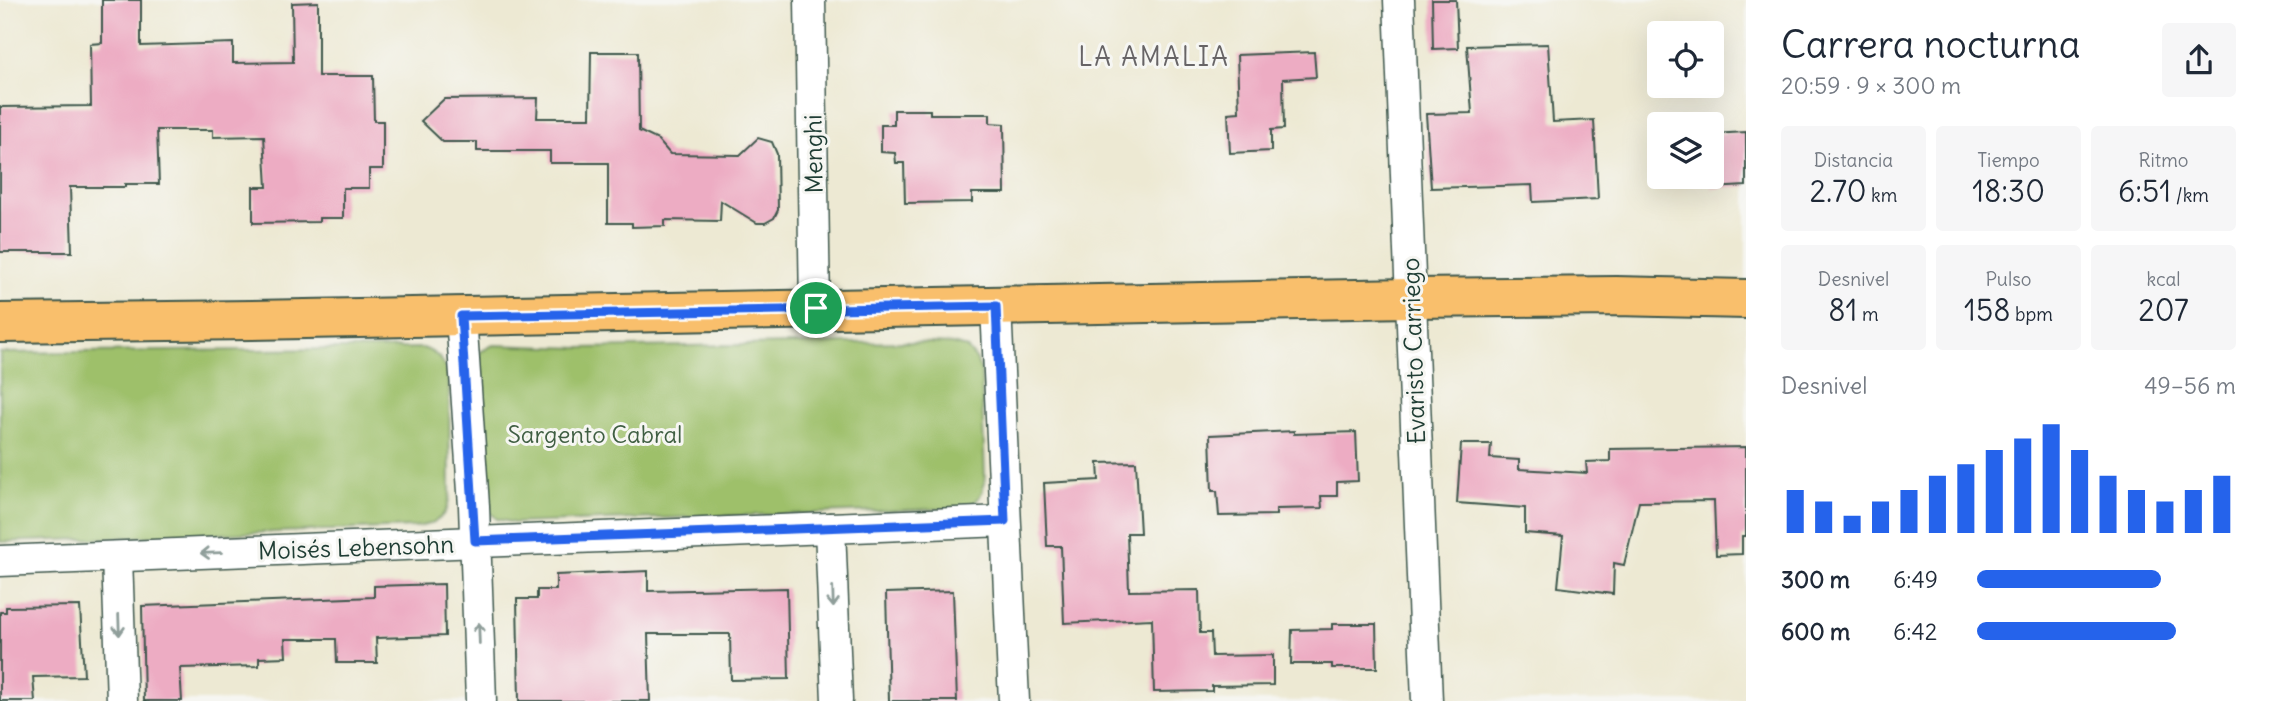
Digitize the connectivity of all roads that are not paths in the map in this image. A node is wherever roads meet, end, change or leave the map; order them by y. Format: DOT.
graph roads {
  1 [pos="810,0"];
  2 [pos="1399,0"];
  3 [pos="1410,298"];
  4 [pos="1746,299"];
  5 [pos="996,306"];
  6 [pos="816,308"];
  7 [pos="461,316"];
  8 [pos="0,323"];
  9 [pos="1005,521"];
  10 [pos="830,528"];
  11 [pos="475,541"];
  12 [pos="117,557"];
  13 [pos="0,561"];
  14 [pos="122,701"];
  15 [pos="481,701"];
  16 [pos="837,701"];
  17 [pos="1014,701"];
  18 [pos="1427,701"];
  1 -- 6 [label="street, Menghi"];
  2 -- 3 [label="street, Evaristo Carriego"];
  3 -- 4 [label="main road"];
  3 -- 5 [label="main road"];
  3 -- 18 [label="street, Evaristo Carriego"];
  5 -- 6 [label="main road"];
  5 -- 9 [label="street"];
  6 -- 7 [label="main road"];
  7 -- 8 [label="main road"];
  7 -- 11 [label="street"];
  9 -- 10 [label="street, Moisés Lebensohn"];
  9 -- 17 [label="street"];
  10 -- 11 [label="street, Moisés Lebensohn"];
  10 -- 16 [label="street, one-way"];
  11 -- 12 [label="street, Moisés Lebensohn, one-way"];
  15 -- 11 [label="street, one-way"];
  12 -- 13 [label="street, Moisés Lebensohn"];
  12 -- 14 [label="street, one-way"];
}
